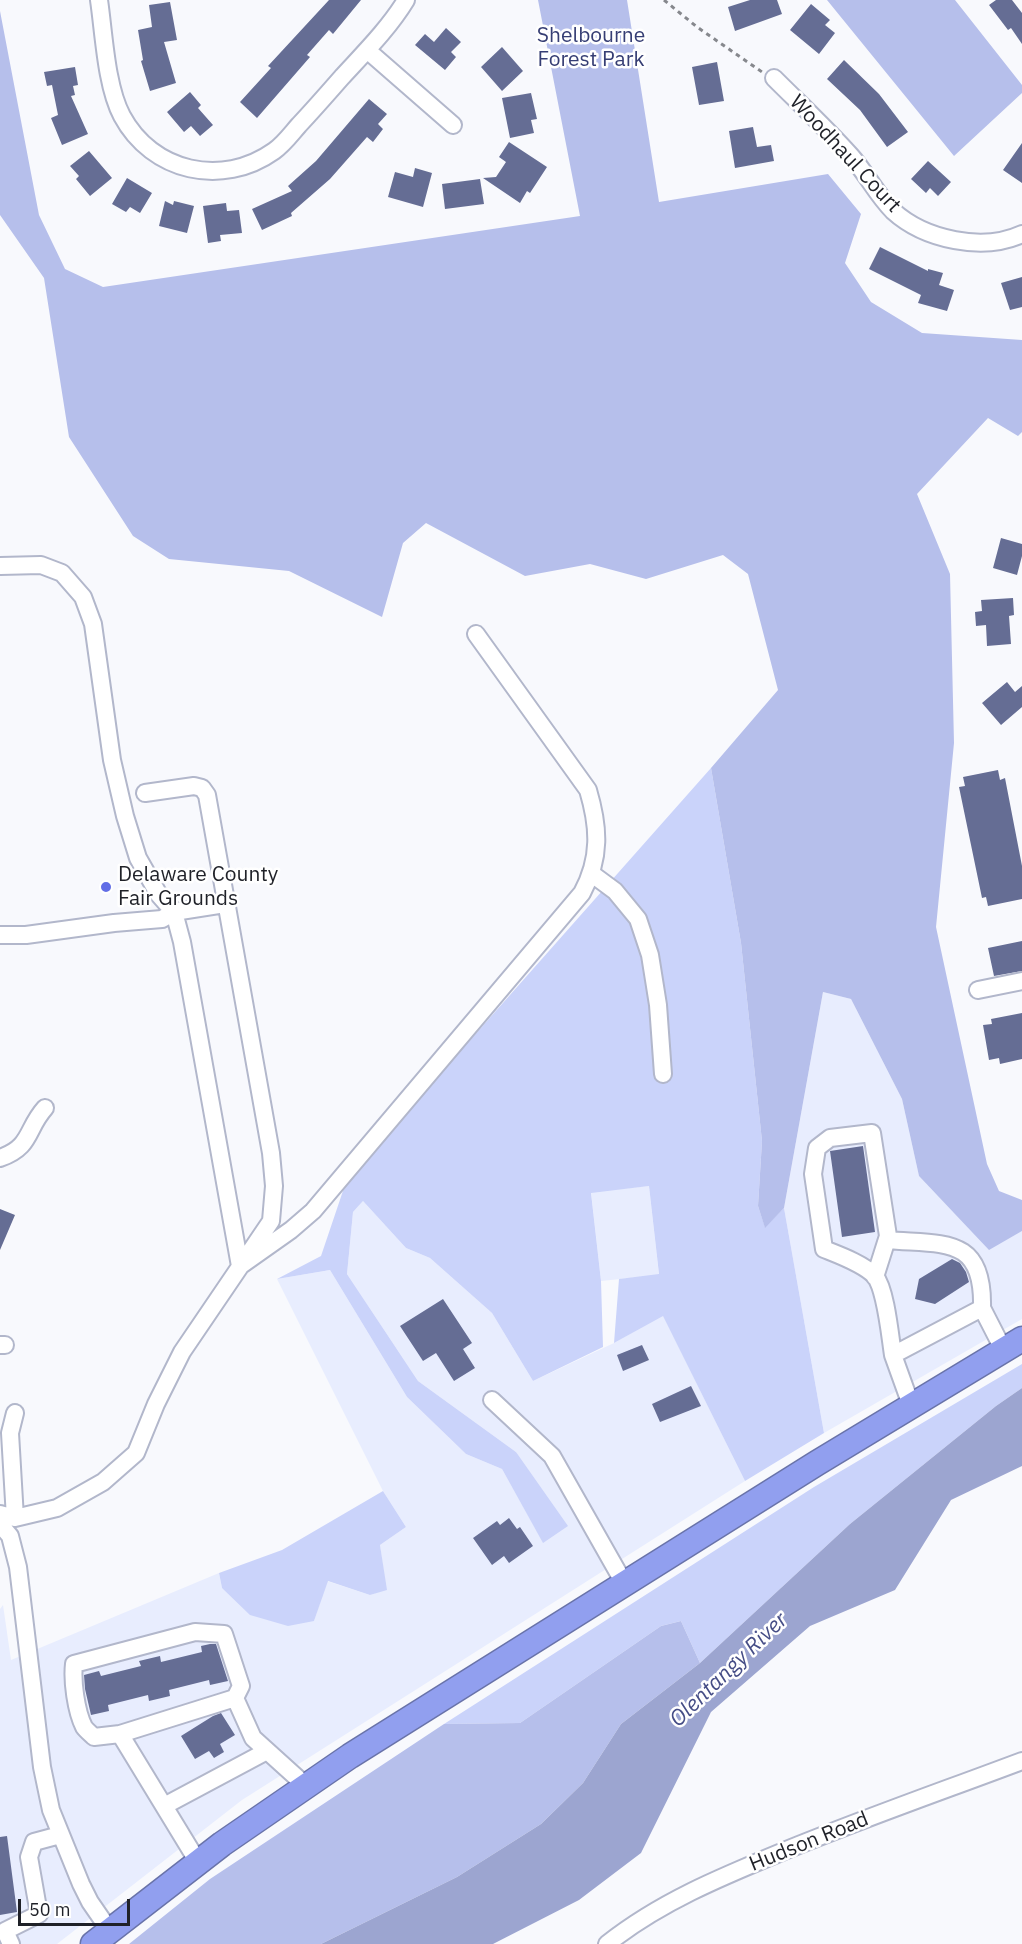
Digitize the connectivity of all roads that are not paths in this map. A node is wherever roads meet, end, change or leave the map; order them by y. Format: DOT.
graph roads {
  1 [pos="99,0"];
  2 [pos="406,0"];
  3 [pos="367,50"];
  4 [pos="774,78"];
  5 [pos="453,125"];
  6 [pos="1022,234"];
  7 [pos="0,566"];
  8 [pos="476,634"];
  9 [pos="145,793"];
  10 [pos="592,874"];
  11 [pos="225,904"];
  12 [pos="174,912"];
  13 [pos="0,935"];
  14 [pos="1022,981"];
  15 [pos="978,990"];
  16 [pos="663,1074"];
  17 [pos="45,1108"];
  18 [pos="0,1158"];
  19 [pos="886,1240"];
  20 [pos="240,1266"];
  21 [pos="875,1276"];
  22 [pos="982,1308"];
  23 [pos="1012,1344"];
  24 [pos="893,1355"];
  25 [pos="492,1400"];
  26 [pos="911,1405"];
  27 [pos="15,1413"];
  28 [pos="5,1519"];
  29 [pos="624,1583"];
  30 [pos="235,1698"];
  31 [pos="120,1734"];
  32 [pos="267,1751"];
  33 [pos="1022,1761"];
  34 [pos="305,1785"];
  35 [pos="164,1806"];
  36 [pos="60,1835"];
  37 [pos="198,1862"];
  38 [pos="101,1937"];
  39 [pos="11,1944"];
  40 [pos="607,1944"];
  1 -- 3 [label="street"];
  2 -- 3 [label="street"];
  3 -- 5 [label="street"];
  4 -- 6 [label="street, Woodhaul Court"];
  7 -- 12 [label="street"];
  8 -- 10 [label="street"];
  9 -- 11 [label="street"];
  10 -- 16 [label="street"];
  10 -- 20 [label="street"];
  11 -- 12 [label="street"];
  11 -- 20 [label="street"];
  12 -- 13 [label="street"];
  12 -- 20 [label="street"];
  14 -- 15 [label="street"];
  17 -- 18 [label="street"];
  19 -- 21 [label="street"];
  19 -- 21 [label="street"];
  19 -- 22 [label="street"];
  20 -- 28 [label="street"];
  21 -- 24 [label="street"];
  22 -- 23 [label="street"];
  22 -- 24 [label="street"];
  23 -- 26 [label="highway"];
  24 -- 26 [label="street"];
  25 -- 29 [label="street"];
  26 -- 29 [label="highway"];
  27 -- 28 [label="street"];
  28 -- 36 [label="street"];
  29 -- 34 [label="highway"];
  30 -- 31 [label="street"];
  30 -- 31 [label="street"];
  30 -- 32 [label="street"];
  31 -- 35 [label="street"];
  32 -- 34 [label="street"];
  32 -- 35 [label="street"];
  33 -- 40 [label="street, Hudson Road"];
  34 -- 37 [label="highway"];
  35 -- 37 [label="street"];
  36 -- 38 [label="street"];
  36 -- 39 [label="street"];
  37 -- 38 [label="highway"];
}
